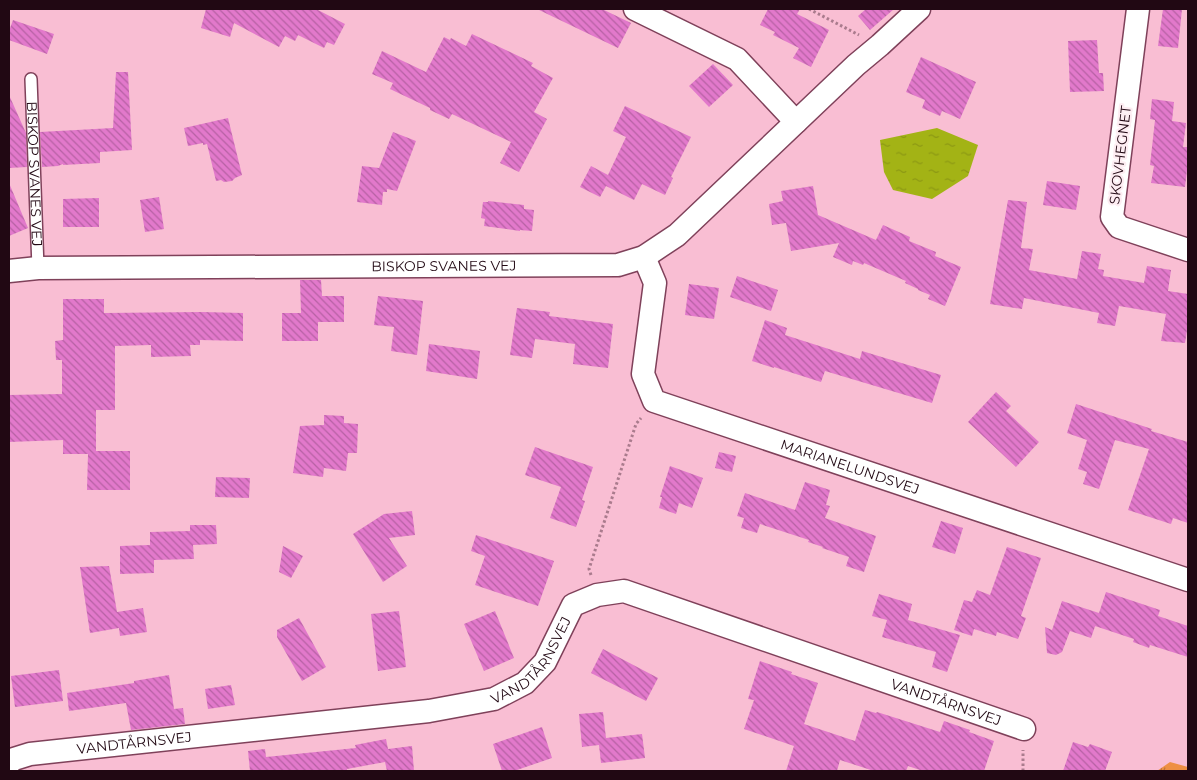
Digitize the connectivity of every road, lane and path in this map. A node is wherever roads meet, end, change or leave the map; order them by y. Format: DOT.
graph roads {
  1 [pos="635,9"];
  2 [pos="809,9"];
  3 [pos="919,9"];
  4 [pos="1138,9"];
  5 [pos="880,45"];
  6 [pos="31,79"];
  7 [pos="796,122"];
  8 [pos="1188,250"];
  9 [pos="644,257"];
  10 [pos="38,268"];
  11 [pos="9,271"];
  12 [pos="654,402"];
  13 [pos="589,569"];
  14 [pos="1188,580"];
  15 [pos="1024,730"];
  16 [pos="9,763"];
  1 -- 7 [label="street"];
  2 -- 5 [label="path"];
  3 -- 5 [label="street, BISKOP SVANES VEJ"];
  4 -- 8 [label="street, SKOVHEGNET"];
  5 -- 7 [label="street, BISKOP SVANES VEJ"];
  6 -- 10 [label="lane, BISKOP SVANES VEJ"];
  7 -- 9 [label="street, BISKOP SVANES VEJ"];
  9 -- 10 [label="street, BISKOP SVANES VEJ"];
  9 -- 12 [label="street"];
  10 -- 11 [label="street, BISKOP SVANES VEJ"];
  12 -- 13 [label="path"];
  12 -- 14 [label="street, MARIANELUNDSVEJ"];
  15 -- 16 [label="street, VANDTÅRNSVEJ"];
}
